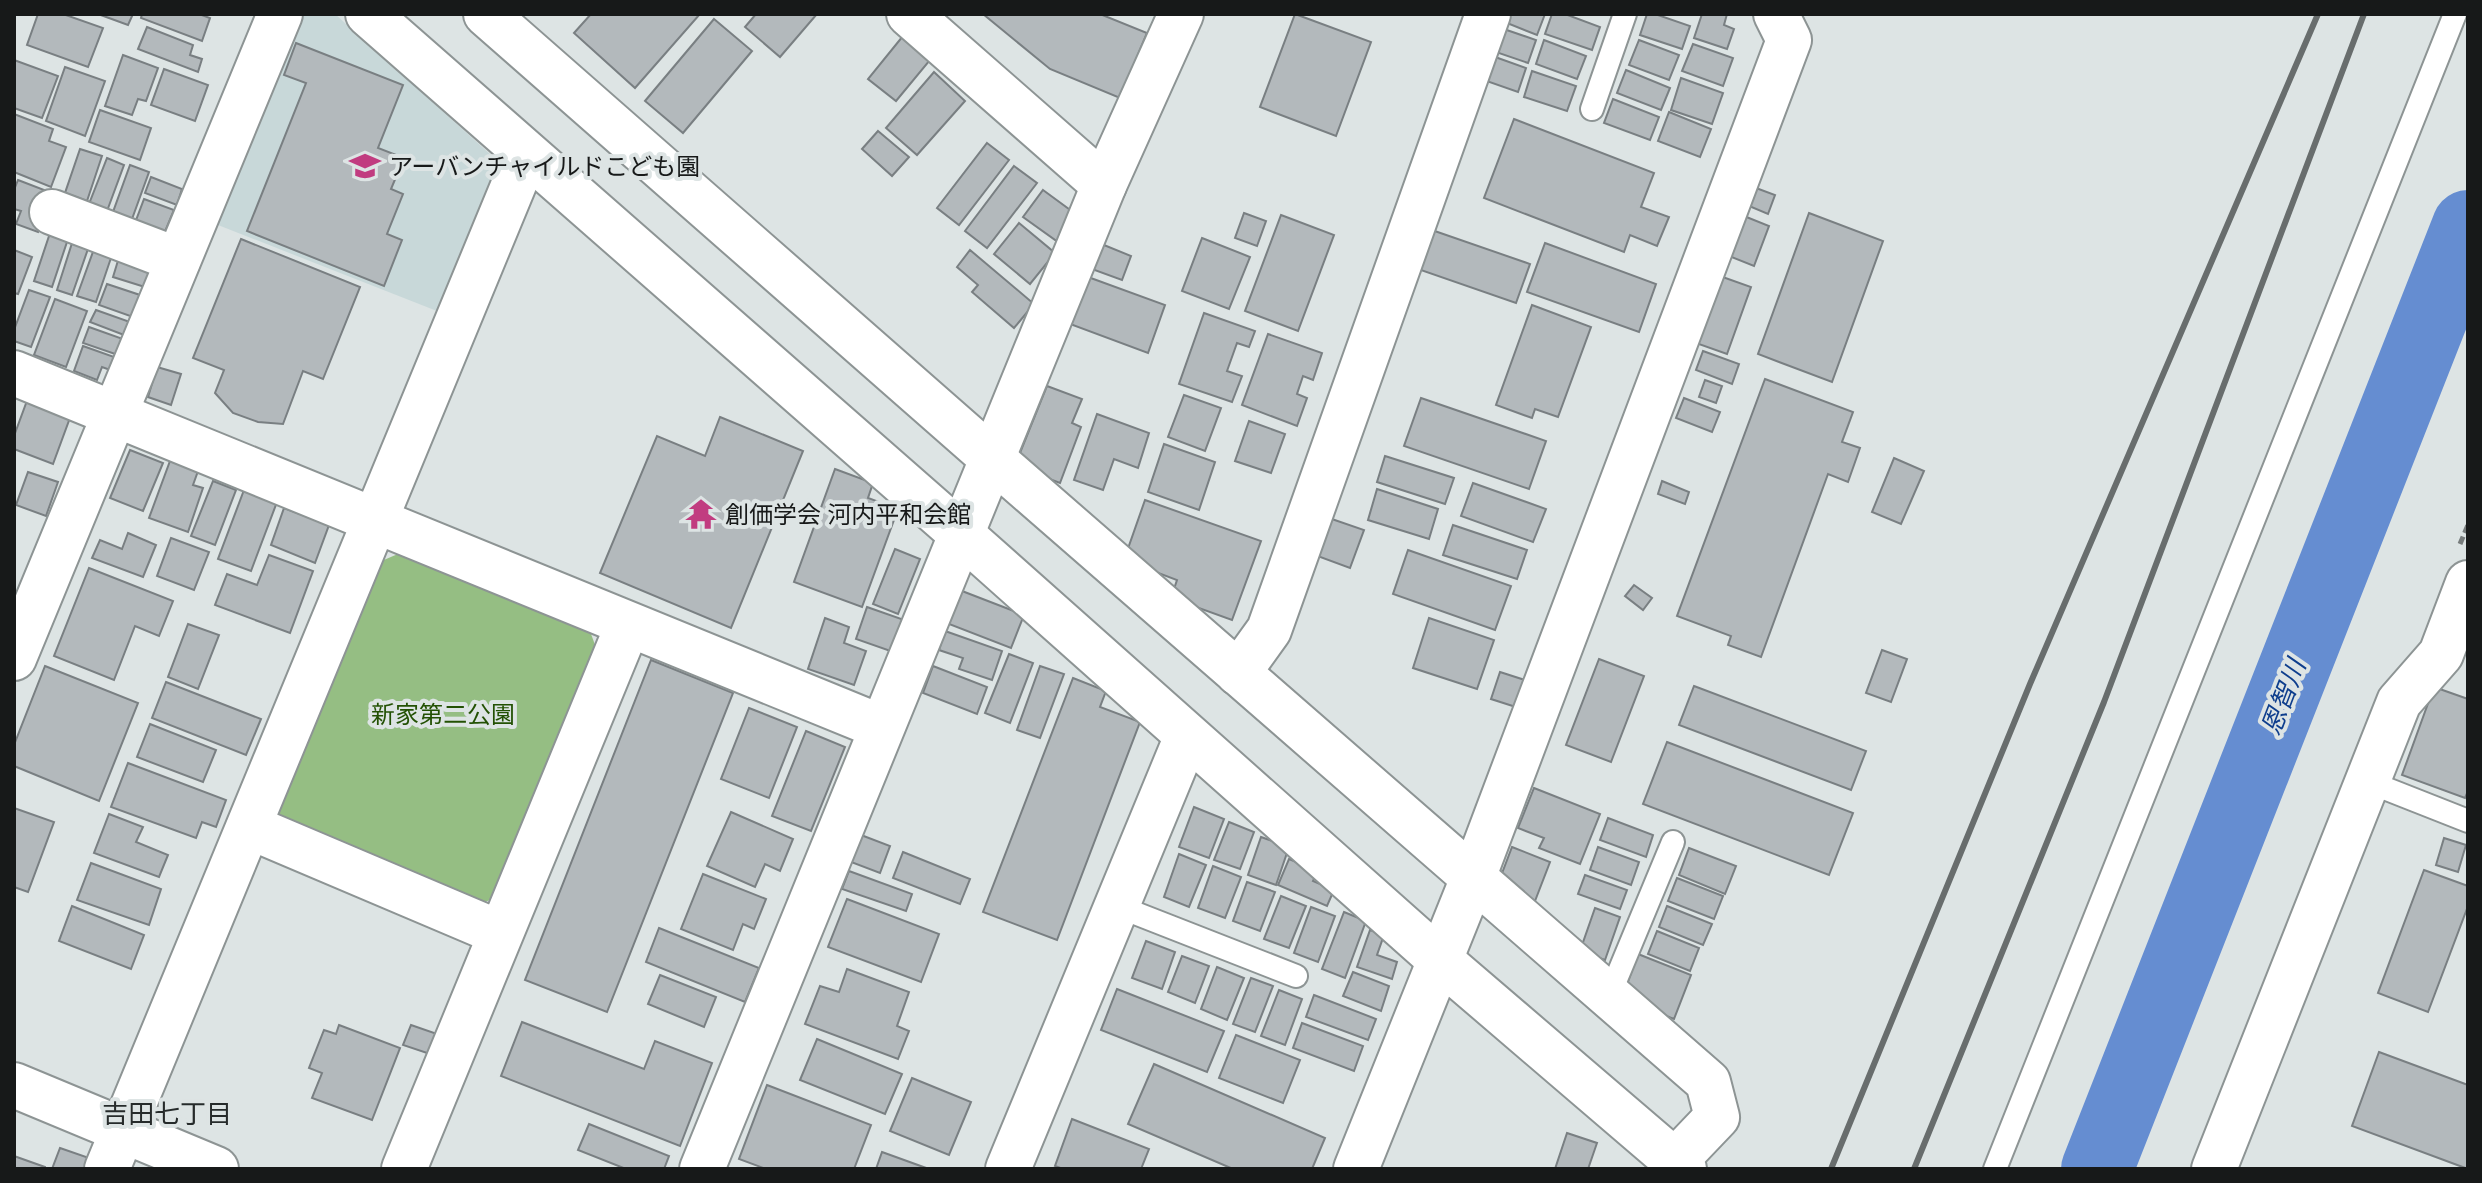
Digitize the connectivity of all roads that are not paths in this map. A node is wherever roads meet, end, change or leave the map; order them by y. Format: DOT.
graph roads {
  1 [pos="280,14"];
  2 [pos="368,14"];
  3 [pos="486,14"];
  4 [pos="909,14"];
  5 [pos="1181,14"];
  6 [pos="1488,14"];
  7 [pos="1625,14"];
  8 [pos="1776,14"];
  9 [pos="2455,14"];
  10 [pos="1592,109"];
  11 [pos="526,155"];
  12 [pos="1104,185"];
  13 [pos="52,212"];
  14 [pos="178,260"];
  15 [pos="14,373"];
  16 [pos="115,416"];
  17 [pos="994,460"];
  18 [pos="376,520"];
  19 [pos="961,534"];
  20 [pos="2468,583"];
  21 [pos="628,625"];
  22 [pos="14,658"];
  23 [pos="1238,673"];
  24 [pos="881,727"];
  25 [pos="1187,736"];
  26 [pos="2369,782"];
  27 [pos="2468,821"];
  28 [pos="250,827"];
  29 [pos="1673,842"];
  30 [pos="1473,878"];
  31 [pos="1117,906"];
  32 [pos="500,933"];
  33 [pos="1440,960"];
  34 [pos="1296,976"];
  35 [pos="1609,996"];
  36 [pos="14,1085"];
  37 [pos="114,1150"];
  38 [pos="1680,1165"];
  39 [pos="216,1169"];
  40 [pos="404,1169"];
  41 [pos="702,1169"];
  42 [pos="1008,1169"];
  43 [pos="1356,1169"];
  44 [pos="1995,1169"];
  45 [pos="2214,1169"];
  1 -- 14 [label="street"];
  2 -- 11 [label="street"];
  3 -- 17 [label="street"];
  4 -- 12 [label="street"];
  5 -- 12 [label="street"];
  6 -- 23 [label="street"];
  7 -- 10 [label="lane"];
  8 -- 30 [label="street"];
  9 -- 44 [label="lane"];
  11 -- 18 [label="street"];
  11 -- 19 [label="street"];
  12 -- 17 [label="street"];
  13 -- 14 [label="street"];
  14 -- 16 [label="street"];
  15 -- 16 [label="street"];
  16 -- 18 [label="street"];
  16 -- 22 [label="street"];
  17 -- 19 [label="street"];
  17 -- 23 [label="street"];
  18 -- 21 [label="street"];
  18 -- 28 [label="street"];
  19 -- 24 [label="street"];
  19 -- 25 [label="street"];
  20 -- 26 [label="street"];
  21 -- 24 [label="street"];
  21 -- 32 [label="street"];
  23 -- 30 [label="street"];
  24 -- 41 [label="street"];
  25 -- 31 [label="street"];
  25 -- 33 [label="street"];
  26 -- 27 [label="lane"];
  26 -- 45 [label="street"];
  28 -- 32 [label="street"];
  28 -- 37 [label="street"];
  29 -- 35 [label="lane"];
  30 -- 33 [label="street"];
  30 -- 35 [label="street"];
  31 -- 34 [label="lane"];
  31 -- 42 [label="street"];
  32 -- 40 [label="street"];
  33 -- 38 [label="street"];
  33 -- 43 [label="street"];
  35 -- 38 [label="street"];
  36 -- 37 [label="street"];
  37 -- 39 [label="street"];
}
